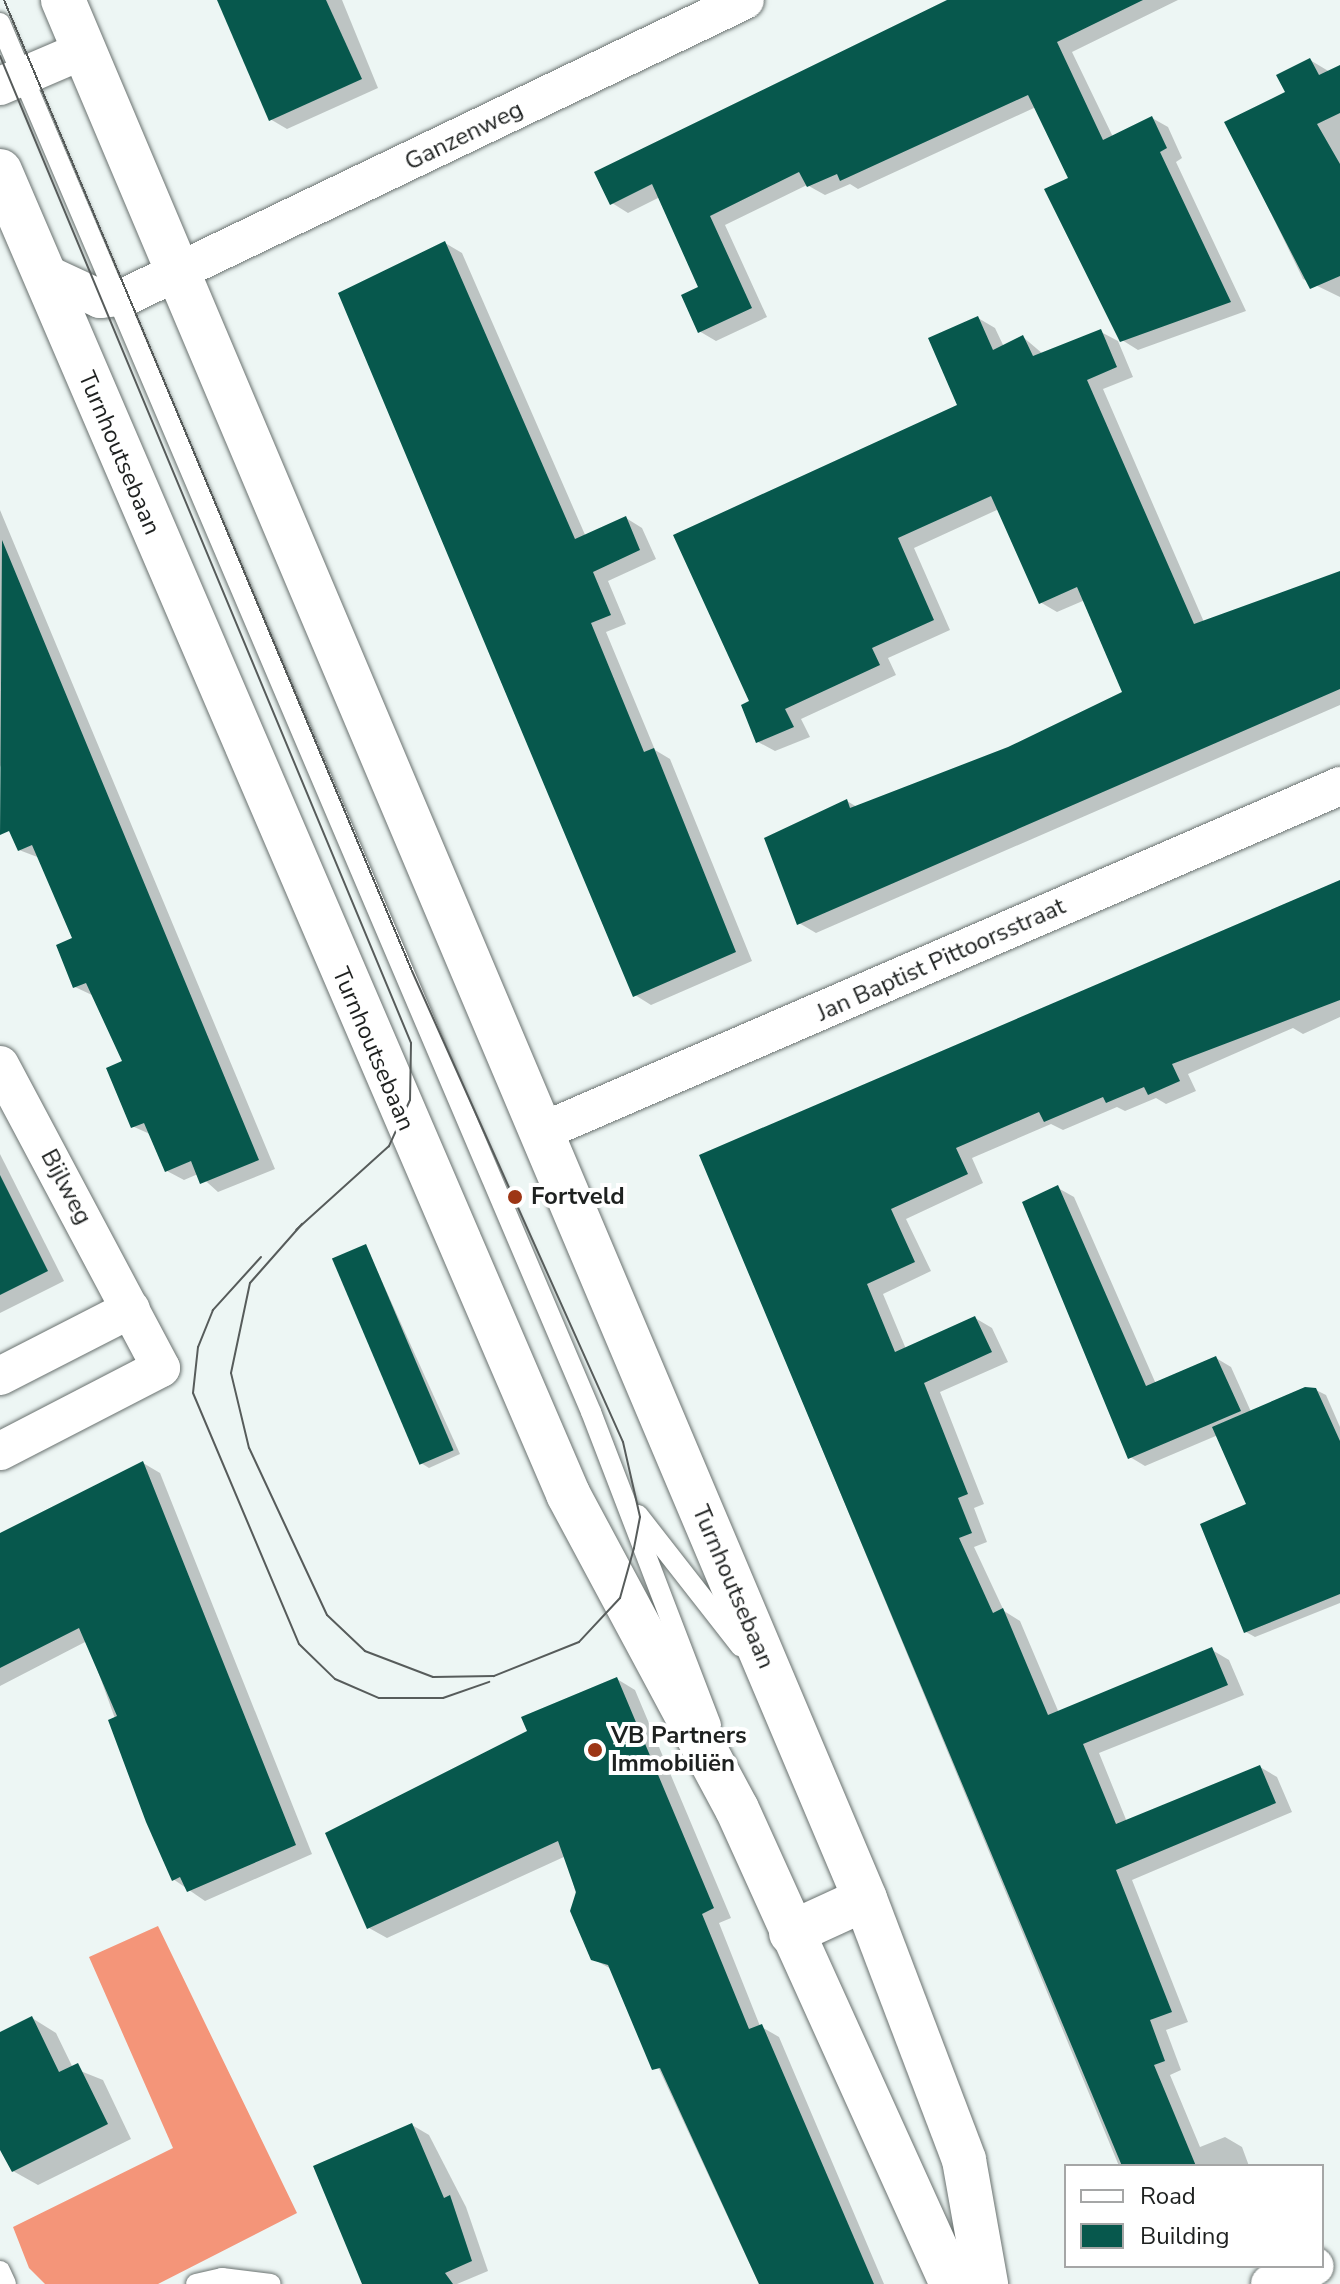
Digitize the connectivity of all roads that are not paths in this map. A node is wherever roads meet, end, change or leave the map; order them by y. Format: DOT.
graph roads {
  1 [pos="63,0"];
  2 [pos="745,0"];
  3 [pos="0,23"];
  4 [pos="84,50"];
  5 [pos="11,81"];
  6 [pos="0,171"];
  7 [pos="181,270"];
  8 [pos="42,272"];
  9 [pos="114,298"];
  10 [pos="1340,786"];
  11 [pos="0,1065"];
  12 [pos="541,1132"];
  13 [pos="131,1309"];
  14 [pos="0,1376"];
  15 [pos="0,1451"];
  16 [pos="627,1503"];
  17 [pos="783,1708"];
  18 [pos="737,1809"];
  19 [pos="865,1899"];
  20 [pos="791,1933"];
  21 [pos="1312,2268"];
  22 [pos="0,2271"];
  23 [pos="6,2284"];
  24 [pos="196,2284"];
  25 [pos="271,2284"];
  26 [pos="952,2284"];
  27 [pos="986,2284"];
  28 [pos="1270,2284"];
  1 -- 4 [label="main road, Turnhoutsebaan"];
  2 -- 7 [label="street, Ganzenweg"];
  3 -- 5 [label="lane, Turnhoutsebaan"];
  4 -- 5 [label="street"];
  4 -- 7 [label="main road, Turnhoutsebaan"];
  5 -- 9 [label="lane, Turnhoutsebaan"];
  6 -- 8 [label="main road, Turnhoutsebaan"];
  7 -- 9 [label="street"];
  7 -- 12 [label="main road, Turnhoutsebaan"];
  8 -- 9 [label="street"];
  8 -- 18 [label="main road, Turnhoutsebaan"];
  9 -- 16 [label="lane, Turnhoutsebaan"];
  10 -- 12 [label="street, Jan Baptist Pittoorsstraat"];
  11 -- 13 [label="street, Bijlweg"];
  12 -- 17 [label="main road, Turnhoutsebaan"];
  13 -- 14 [label="street"];
  13 -- 15 [label="street, Bijlweg"];
  16 -- 17 [label="lane, Turnhoutsebaan"];
  16 -- 18 [label="lane, Turnhoutsebaan"];
  17 -- 19 [label="main road, Turnhoutsebaan"];
  18 -- 20 [label="main road, Turnhoutsebaan"];
  19 -- 20 [label="main road"];
  19 -- 27 [label="main road, Turnhoutsebaan"];
  20 -- 26 [label="main road, Turnhoutsebaan"];
  21 -- 28 [label="street"];
  22 -- 23 [label="lane"];
  24 -- 25 [label="lane"];
}
